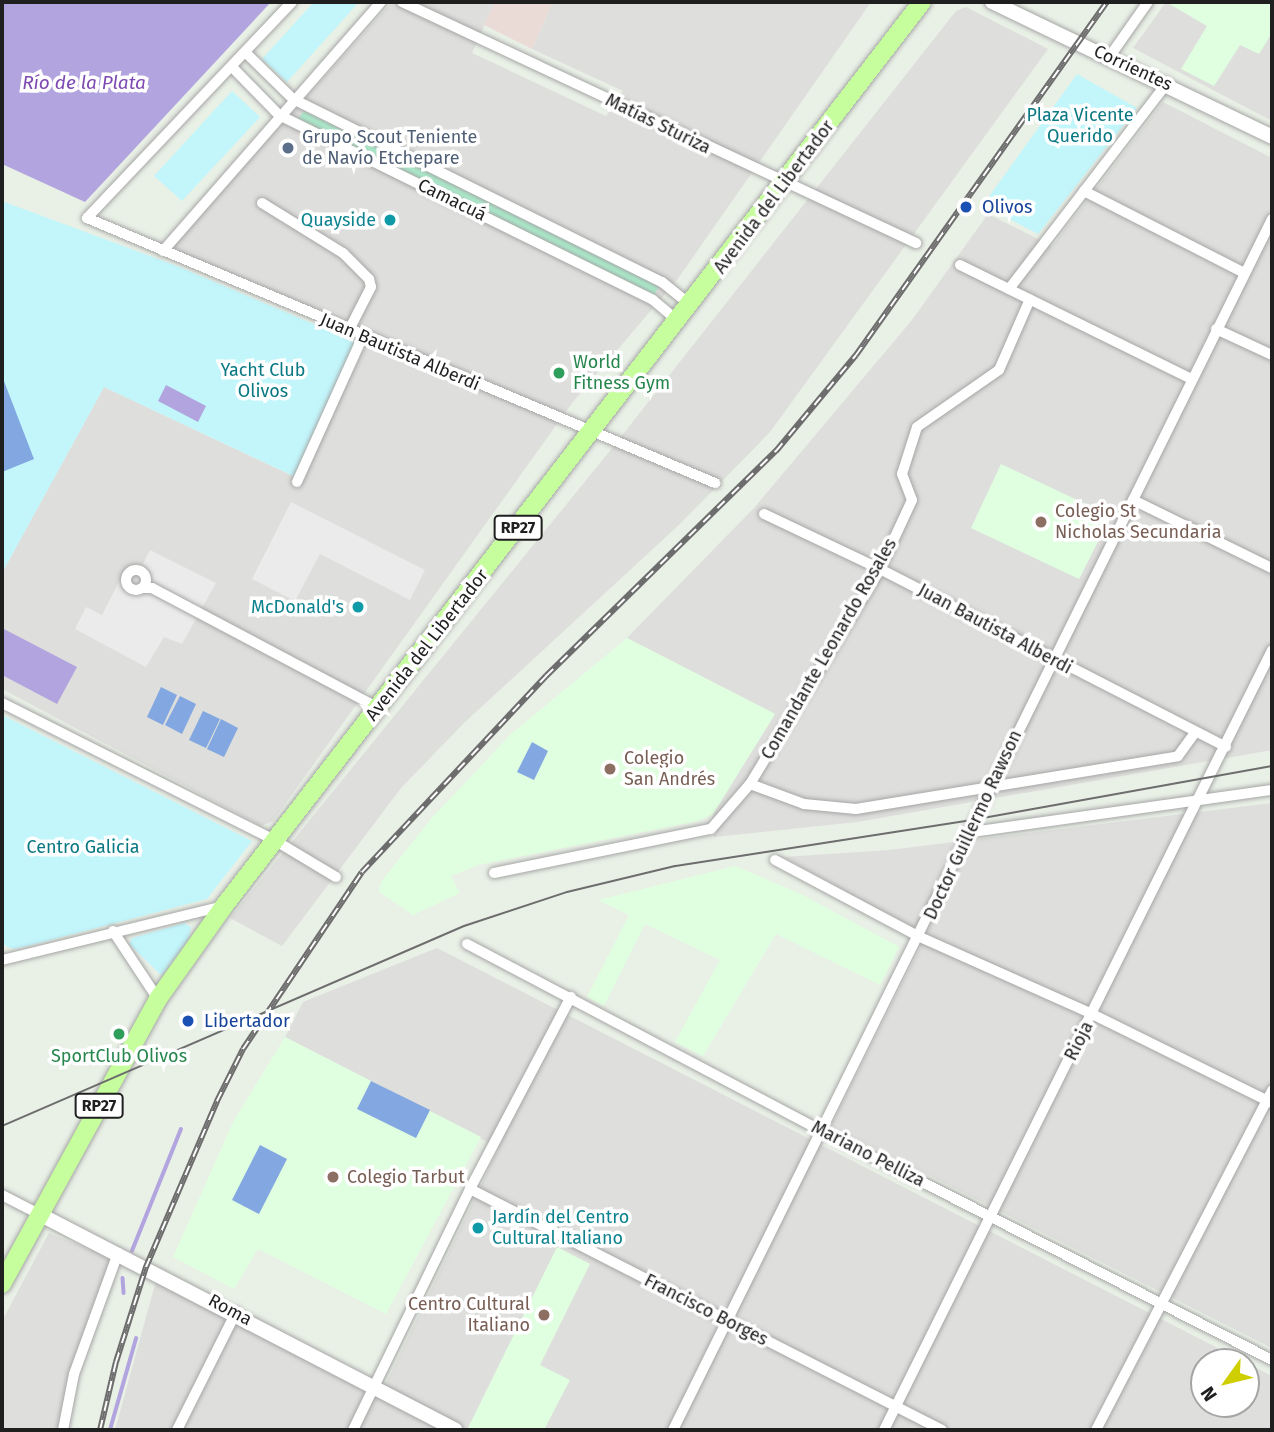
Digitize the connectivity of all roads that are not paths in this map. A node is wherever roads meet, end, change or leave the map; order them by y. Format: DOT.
graph roads {
  1 [pos="292,2"];
  2 [pos="381,2"];
  3 [pos="402,2"];
  4 [pos="922,2"];
  5 [pos="992,2"];
  6 [pos="1149,2"];
  7 [pos="247,54"];
  8 [pos="1110,56"];
  9 [pos="233,68"];
  10 [pos="1167,83"];
  11 [pos="293,99"];
  12 [pos="279,115"];
  13 [pos="1272,137"];
  14 [pos="404,155"];
  15 [pos="396,172"];
  16 [pos="783,183"];
  17 [pos="1084,191"];
  18 [pos="262,203"];
  19 [pos="1272,219"];
  20 [pos="583,243"];
  21 [pos="916,243"];
  22 [pos="163,250"];
  23 [pos="574,261"];
  24 [pos="960,265"];
  25 [pos="1244,273"];
  26 [pos="1009,289"];
  27 [pos="1030,299"];
  28 [pos="691,306"];
  29 [pos="679,322"];
  30 [pos="1216,329"];
  31 [pos="349,330"];
  32 [pos="363,336"];
  33 [pos="1272,355"];
  34 [pos="1192,379"];
  35 [pos="593,433"];
  36 [pos="297,482"];
  37 [pos="715,483"];
  38 [pos="1133,500"];
  39 [pos="764,514"];
  40 [pos="1272,568"];
  41 [pos="880,569"];
  42 [pos="147,585"];
  43 [pos="1272,650"];
  44 [pos="1052,659"];
  45 [pos="2,704"];
  46 [pos="377,707"];
  47 [pos="1194,734"];
  48 [pos="1226,747"];
  49 [pos="750,784"];
  50 [pos="992,785"];
  51 [pos="1272,790"];
  52 [pos="1198,804"];
  53 [pos="972,832"];
  54 [pos="276,841"];
  55 [pos="775,860"];
  56 [pos="494,873"];
  57 [pos="336,877"];
  58 [pos="224,906"];
  59 [pos="113,931"];
  60 [pos="920,937"];
  61 [pos="467,944"];
  62 [pos="5,957"];
  63 [pos="571,997"];
  64 [pos="158,999"];
  65 [pos="1092,1014"];
  66 [pos="1270,1098"];
  67 [pos="822,1132"];
  68 [pos="470,1189"];
  69 [pos="2,1195"];
  70 [pos="40,1214"];
  71 [pos="990,1216"];
  72 [pos="118,1253"];
  73 [pos="8,1266"];
  74 [pos="2,1284"];
  75 [pos="1161,1303"];
  76 [pos="236,1312"];
  77 [pos="727,1321"];
  78 [pos="1272,1360"];
  79 [pos="376,1388"];
  80 [pos="896,1407"];
  81 [pos="62,1430"];
  82 [pos="177,1430"];
  83 [pos="353,1430"];
  84 [pos="454,1430"];
  85 [pos="673,1430"];
  86 [pos="884,1430"];
  87 [pos="942,1430"];
  88 [pos="1096,1430"];
  1 -- 7 [label="street"];
  2 -- 11 [label="street"];
  3 -- 16 [label="street, Matías Sturiza"];
  4 -- 16 [label="main road, Avenida del Libertador / RP27"];
  5 -- 8 [label="street, Corrientes"];
  6 -- 8 [label="street"];
  7 -- 9 [label="street"];
  7 -- 11 [label="street, Camacuá"];
  8 -- 10 [label="street, Corrientes"];
  9 -- 12 [label="street, Camacuá"];
  9 -- 22 [label="street, Juan Bautista Alberdi"];
  10 -- 13 [label="street, Corrientes"];
  10 -- 17 [label="street"];
  11 -- 12 [label="street"];
  11 -- 14 [label="street, Camacuá"];
  12 -- 15 [label="street, Camacuá"];
  12 -- 22 [label="street"];
  14 -- 15 [label="street"];
  14 -- 20 [label="street, Camacuá"];
  15 -- 23 [label="street, Camacuá"];
  16 -- 21 [label="street, Matías Sturiza"];
  16 -- 28 [label="main road, Avenida del Libertador / RP27"];
  17 -- 25 [label="street"];
  17 -- 26 [label="street"];
  18 -- 31 [label="street"];
  19 -- 25 [label="street, Doctor Guillermo Rawson"];
  20 -- 23 [label="street"];
  20 -- 28 [label="street, Camacuá"];
  22 -- 31 [label="street, Juan Bautista Alberdi"];
  23 -- 29 [label="street, Camacuá"];
  24 -- 26 [label="street"];
  25 -- 30 [label="street, Doctor Guillermo Rawson"];
  26 -- 27 [label="street"];
  27 -- 34 [label="street"];
  27 -- 41 [label="street, Comandante Leonardo Rosales"];
  28 -- 29 [label="main road, Avenida del Libertador / RP27"];
  29 -- 35 [label="main road, Avenida del Libertador / RP27"];
  30 -- 33 [label="street"];
  30 -- 34 [label="street, Doctor Guillermo Rawson"];
  31 -- 32 [label="street, Juan Bautista Alberdi"];
  32 -- 35 [label="street, Juan Bautista Alberdi"];
  32 -- 36 [label="street"];
  34 -- 38 [label="street, Doctor Guillermo Rawson"];
  35 -- 37 [label="street, Juan Bautista Alberdi"];
  35 -- 46 [label="main road, Avenida del Libertador / RP27"];
  38 -- 40 [label="street"];
  38 -- 44 [label="street, Doctor Guillermo Rawson"];
  39 -- 41 [label="street, Juan Bautista Alberdi"];
  41 -- 44 [label="street, Juan Bautista Alberdi"];
  41 -- 49 [label="street, Comandante Leonardo Rosales"];
  42 -- 46 [label="street"];
  43 -- 48 [label="street, Rioja"];
  44 -- 47 [label="street, Juan Bautista Alberdi"];
  44 -- 50 [label="street, Doctor Guillermo Rawson"];
  45 -- 54 [label="street"];
  46 -- 54 [label="main road, Avenida del Libertador / RP27"];
  47 -- 48 [label="street, Juan Bautista Alberdi"];
  47 -- 50 [label="street"];
  48 -- 52 [label="street, Rioja"];
  49 -- 50 [label="street"];
  49 -- 56 [label="street, Comandante Leonardo Rosales"];
  50 -- 53 [label="street, Doctor Guillermo Rawson"];
  51 -- 52 [label="street"];
  52 -- 53 [label="street"];
  52 -- 65 [label="street, Rioja"];
  53 -- 60 [label="street, Doctor Guillermo Rawson"];
  54 -- 57 [label="street"];
  54 -- 58 [label="main road, Avenida del Libertador / RP27"];
  55 -- 60 [label="street"];
  58 -- 59 [label="street"];
  58 -- 64 [label="main road, Avenida del Libertador / RP27"];
  59 -- 62 [label="street"];
  59 -- 64 [label="street"];
  60 -- 65 [label="street"];
  60 -- 67 [label="street, Doctor Guillermo Rawson"];
  61 -- 63 [label="street, Mariano Pelliza"];
  63 -- 67 [label="street, Mariano Pelliza"];
  63 -- 68 [label="street"];
  64 -- 70 [label="main road, Avenida del Libertador / RP27"];
  65 -- 66 [label="street"];
  65 -- 71 [label="street, Rioja"];
  66 -- 75 [label="street"];
  67 -- 71 [label="street, Mariano Pelliza"];
  67 -- 77 [label="street, Doctor Guillermo Rawson"];
  68 -- 77 [label="street, Francisco Borges"];
  68 -- 79 [label="street"];
  69 -- 70 [label="street, Roma"];
  70 -- 72 [label="street, Roma"];
  70 -- 73 [label="main road, Avenida del Libertador / RP27"];
  71 -- 75 [label="street, Mariano Pelliza"];
  71 -- 80 [label="street, Rioja"];
  72 -- 76 [label="street, Roma"];
  72 -- 81 [label="street"];
  73 -- 74 [label="main road, Avenida del Libertador / RP27"];
  75 -- 78 [label="street, Mariano Pelliza"];
  75 -- 88 [label="street"];
  76 -- 79 [label="street, Roma"];
  76 -- 82 [label="street"];
  77 -- 80 [label="street, Francisco Borges"];
  77 -- 85 [label="street, Doctor Guillermo Rawson"];
  79 -- 83 [label="street"];
  79 -- 84 [label="street, Roma"];
  80 -- 86 [label="street, Rioja"];
  80 -- 87 [label="street, Francisco Borges"];
}
